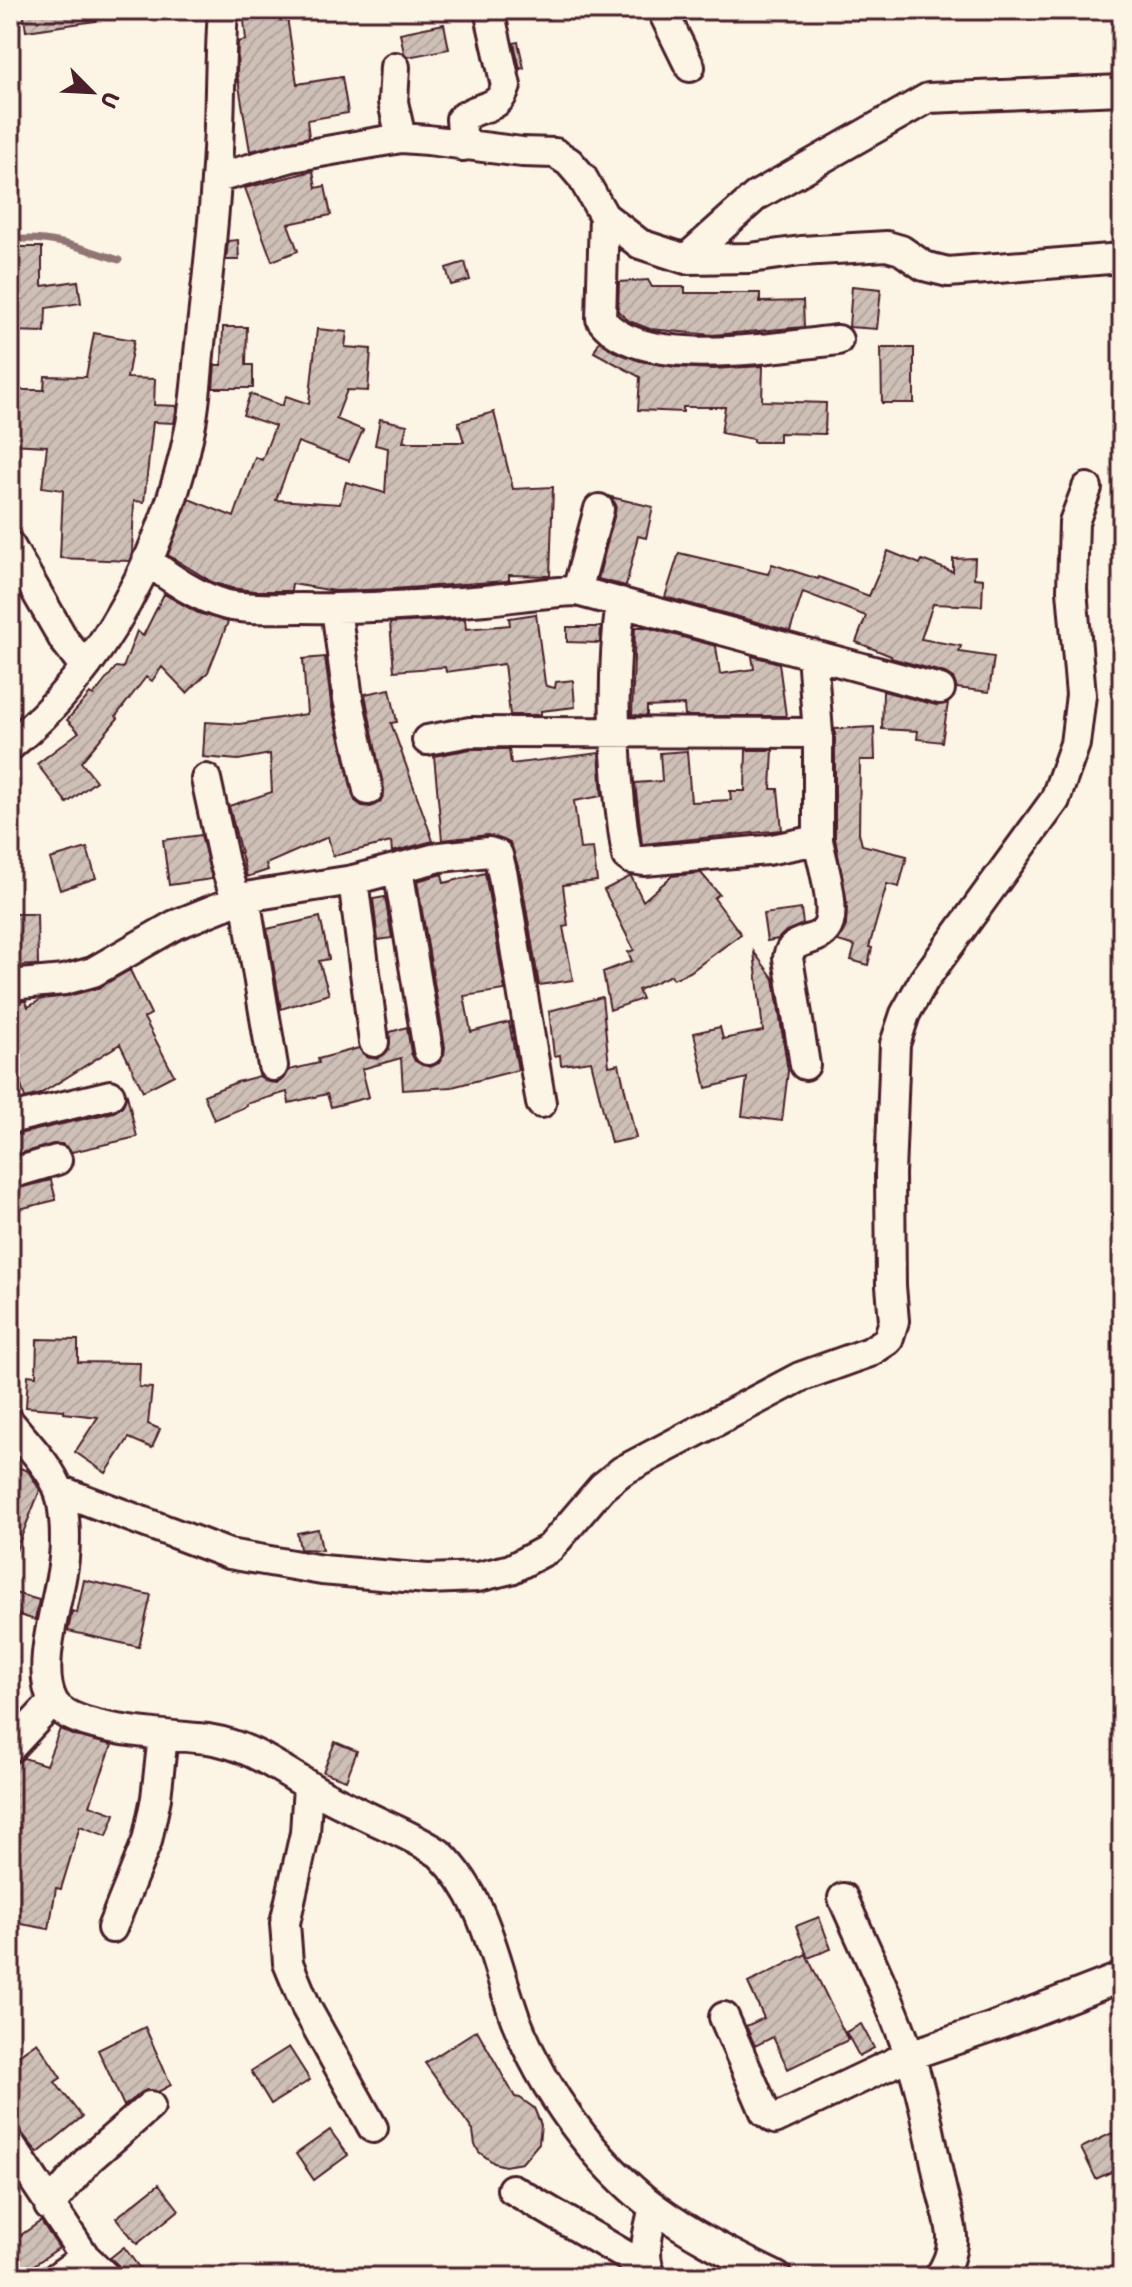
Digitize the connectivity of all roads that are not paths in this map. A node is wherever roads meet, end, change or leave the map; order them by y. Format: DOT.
graph roads {
  1 [pos="223,10"];
  2 [pos="489,10"];
  3 [pos="662,10"];
  4 [pos="395,67"];
  5 [pos="690,67"];
  6 [pos="1122,90"];
  7 [pos="401,138"];
  8 [pos="463,146"];
  9 [pos="217,178"];
  10 [pos="604,216"];
  11 [pos="1122,258"];
  12 [pos="686,259"];
  13 [pos="838,340"];
  14 [pos="1087,488"];
  15 [pos="599,509"];
  16 [pos="10,546"];
  17 [pos="147,560"];
  18 [pos="577,591"];
  19 [pos="621,602"];
  20 [pos="336,608"];
  21 [pos="812,654"];
  22 [pos="85,667"];
  23 [pos="940,689"];
  24 [pos="818,733"];
  25 [pos="617,734"];
  26 [pos="427,740"];
  27 [pos="10,746"];
  28 [pos="206,779"];
  29 [pos="368,790"];
  30 [pos="818,840"];
  31 [pos="398,869"];
  32 [pos="353,880"];
  33 [pos="241,898"];
  34 [pos="10,985"];
  35 [pos="374,1042"];
  36 [pos="428,1050"];
  37 [pos="805,1065"];
  38 [pos="273,1066"];
  39 [pos="110,1095"];
  40 [pos="541,1103"];
  41 [pos="10,1119"];
  42 [pos="57,1160"];
  43 [pos="10,1174"];
  44 [pos="10,1423"];
  45 [pos="59,1490"];
  46 [pos="53,1702"];
  47 [pos="163,1736"];
  48 [pos="10,1748"];
  49 [pos="308,1786"];
  50 [pos="843,1898"];
  51 [pos="112,1928"];
  52 [pos="1122,1977"];
  53 [pos="724,2017"];
  54 [pos="910,2055"];
  55 [pos="150,2106"];
  56 [pos="373,2128"];
  57 [pos="10,2144"];
  58 [pos="512,2189"];
  59 [pos="49,2206"];
  60 [pos="654,2207"];
  61 [pos="85,2257"];
  62 [pos="649,2272"];
  63 [pos="57,2277"];
  64 [pos="106,2277"];
  65 [pos="777,2277"];
  66 [pos="939,2277"];
  1 -- 9 [label="street"];
  2 -- 8 [label="street"];
  3 -- 5 [label="street"];
  4 -- 7 [label="street"];
  6 -- 12 [label="street"];
  7 -- 8 [label="street"];
  7 -- 9 [label="street"];
  8 -- 10 [label="street"];
  9 -- 17 [label="street"];
  10 -- 12 [label="street"];
  10 -- 13 [label="street"];
  11 -- 12 [label="street"];
  14 -- 45 [label="street"];
  15 -- 18 [label="street"];
  16 -- 22 [label="street"];
  17 -- 20 [label="street"];
  17 -- 22 [label="street"];
  18 -- 19 [label="street"];
  18 -- 20 [label="street"];
  19 -- 21 [label="street"];
  19 -- 25 [label="street"];
  20 -- 29 [label="street"];
  21 -- 23 [label="street"];
  21 -- 24 [label="street"];
  22 -- 27 [label="street"];
  24 -- 25 [label="street"];
  24 -- 30 [label="street"];
  25 -- 26 [label="street"];
  25 -- 30 [label="street"];
  28 -- 33 [label="street"];
  30 -- 37 [label="street"];
  31 -- 32 [label="street"];
  31 -- 36 [label="street"];
  31 -- 40 [label="street"];
  32 -- 33 [label="street"];
  32 -- 35 [label="street"];
  33 -- 34 [label="street"];
  33 -- 38 [label="street"];
  39 -- 41 [label="street"];
  42 -- 43 [label="street"];
  44 -- 45 [label="street"];
  45 -- 46 [label="street"];
  46 -- 47 [label="street"];
  46 -- 48 [label="street"];
  47 -- 49 [label="street"];
  47 -- 51 [label="street"];
  49 -- 56 [label="street"];
  49 -- 60 [label="street"];
  50 -- 54 [label="street"];
  52 -- 54 [label="street"];
  53 -- 54 [label="street"];
  54 -- 66 [label="street"];
  55 -- 59 [label="street"];
  57 -- 59 [label="street"];
  58 -- 62 [label="street"];
  59 -- 61 [label="street"];
  60 -- 62 [label="street"];
  60 -- 65 [label="street"];
  61 -- 63 [label="street"];
  61 -- 64 [label="street"];
}
